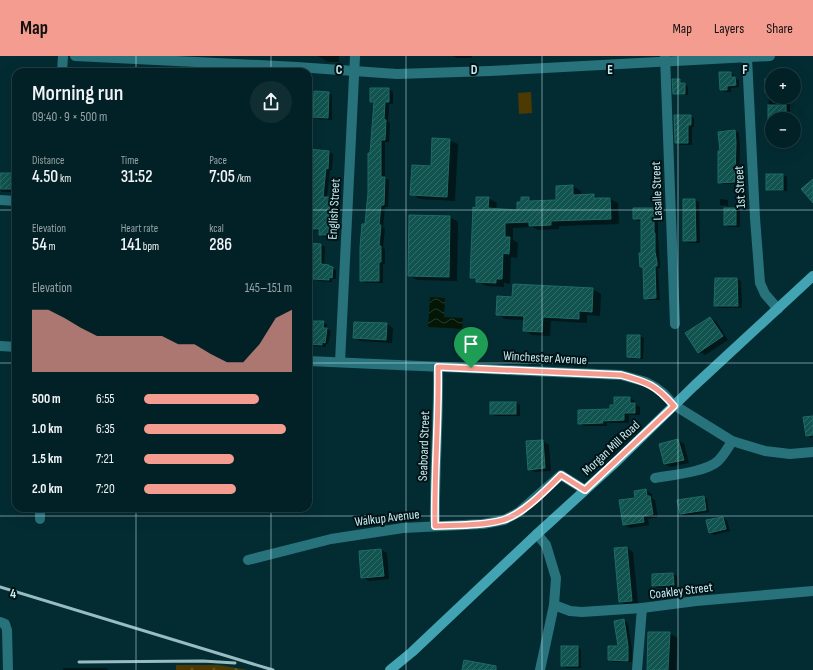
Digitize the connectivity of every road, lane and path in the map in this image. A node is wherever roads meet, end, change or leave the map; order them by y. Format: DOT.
graph roads {
  1 [pos="63,56"];
  2 [pos="75,56"];
  3 [pos="356,56"];
  4 [pos="770,56"];
  5 [pos="747,58"];
  6 [pos="665,59"];
  7 [pos="206,64"];
  8 [pos="62,68"];
  9 [pos="291,68"];
  10 [pos="312,69"];
  11 [pos="354,71"];
  12 [pos="0,200"];
  13 [pos="12,201"];
  14 [pos="813,276"];
  15 [pos="778,309"];
  16 [pos="675,324"];
  17 [pos="0,346"];
  18 [pos="12,347"];
  19 [pos="312,361"];
  20 [pos="340,362"];
  21 [pos="438,367"];
  22 [pos="674,406"];
  23 [pos="732,440"];
  24 [pos="813,452"];
  25 [pos="655,478"];
  26 [pos="585,490"];
  27 [pos="40,512"];
  28 [pos="40,519"];
  29 [pos="435,526"];
  30 [pos="537,534"];
  31 [pos="248,560"];
  32 [pos="813,590"];
  33 [pos="554,605"];
  34 [pos="642,608"];
  35 [pos="0,622"];
  36 [pos="4,657"];
  37 [pos="8,670"];
  38 [pos="390,670"];
  39 [pos="540,670"];
  40 [pos="637,670"];
  1 -- 8 [label="street"];
  2 -- 7 [label="street"];
  3 -- 11 [label="street, English Street"];
  4 -- 5 [label="street"];
  5 -- 6 [label="street"];
  5 -- 15 [label="street, 1st Street"];
  6 -- 11 [label="street"];
  6 -- 16 [label="street, Lasalle Street"];
  7 -- 9 [label="street"];
  10 -- 11 [label="street"];
  11 -- 20 [label="street, English Street"];
  12 -- 13 [label="street"];
  14 -- 15 [label="main road, Morgan Mill Road"];
  15 -- 22 [label="main road, Morgan Mill Road"];
  17 -- 18 [label="street"];
  19 -- 20 [label="street, Winchester Avenue"];
  20 -- 21 [label="street, Winchester Avenue"];
  21 -- 22 [label="street, Winchester Avenue"];
  21 -- 29 [label="street, Seaboard Street"];
  22 -- 23 [label="street"];
  22 -- 26 [label="main road, Morgan Mill Road"];
  23 -- 24 [label="street"];
  23 -- 25 [label="street"];
  26 -- 29 [label="street, Walkup Avenue"];
  26 -- 30 [label="main road, Morgan Mill Road"];
  27 -- 28 [label="street"];
  29 -- 31 [label="street, Walkup Avenue"];
  30 -- 33 [label="street"];
  30 -- 38 [label="main road, Morgan Mill Road"];
  32 -- 34 [label="street, Coakley Street"];
  33 -- 34 [label="street, Coakley Street"];
  33 -- 39 [label="street"];
  34 -- 40 [label="street"];
  35 -- 36 [label="street"];
  36 -- 37 [label="street"];
}
